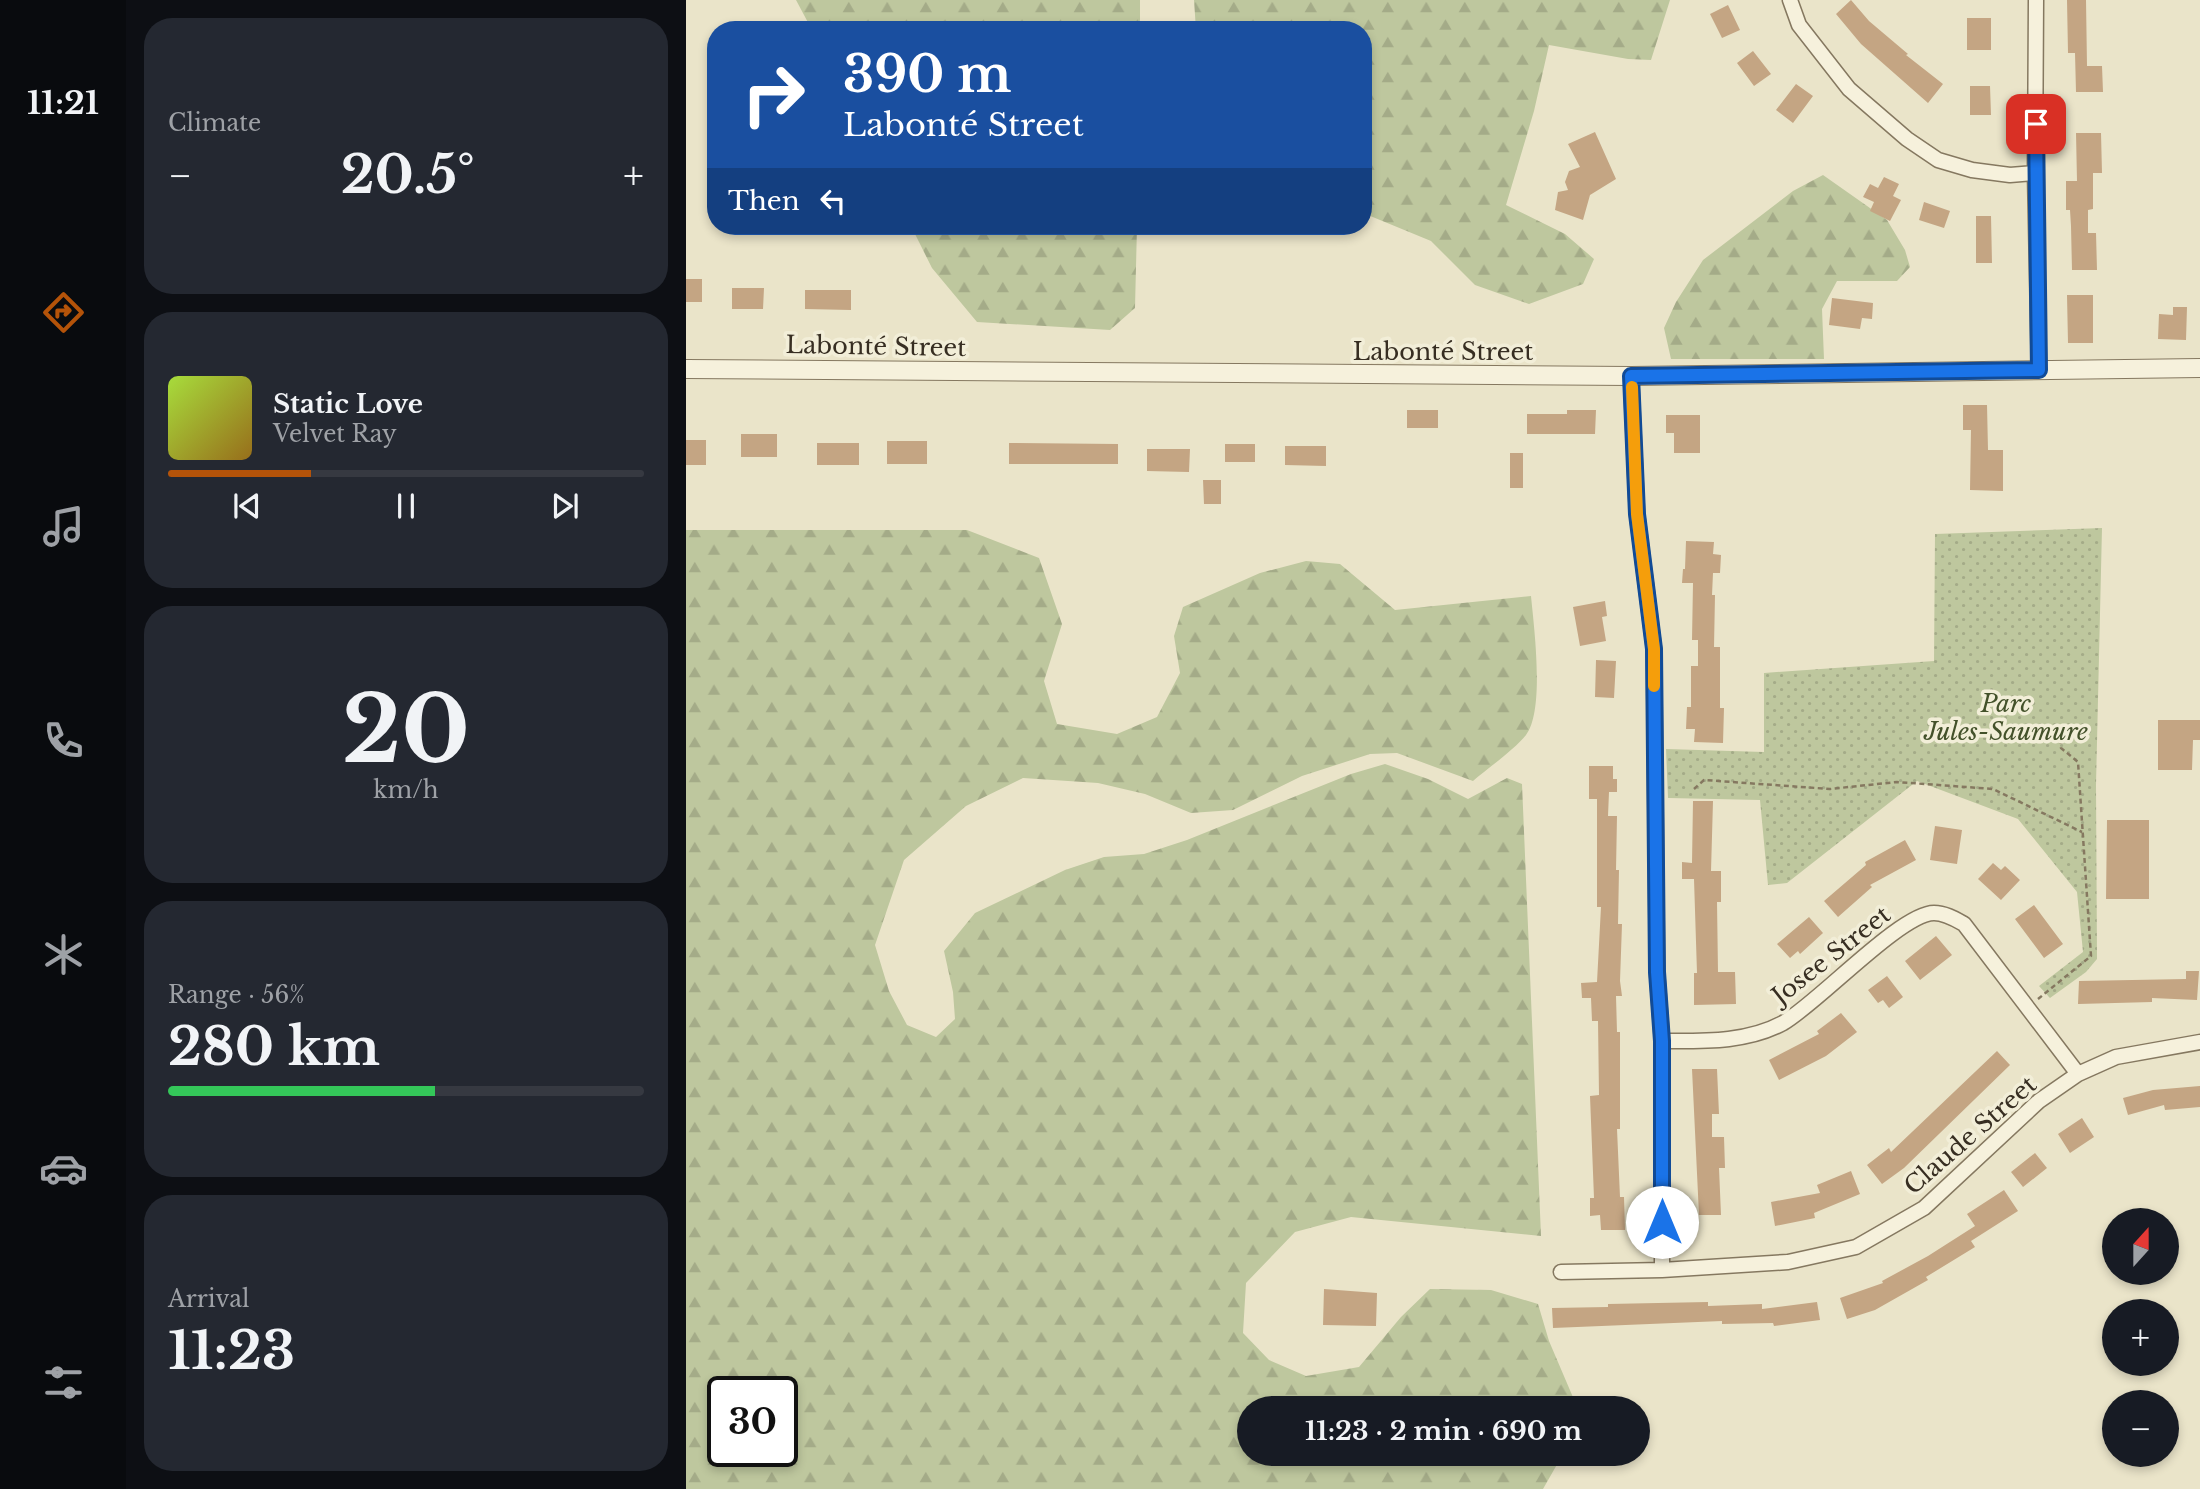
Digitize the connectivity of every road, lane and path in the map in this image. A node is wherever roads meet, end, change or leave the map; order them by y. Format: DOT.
graph roads {
  1 [pos="1790,0"];
  2 [pos="2036,0"];
  3 [pos="2035,173"];
  4 [pos="2200,368"];
  5 [pos="686,369"];
  6 [pos="2039,370"];
  7 [pos="1631,376"];
  8 [pos="2062,725"];
  9 [pos="1694,789"];
  10 [pos="2082,832"];
  11 [pos="2028,1008"];
  12 [pos="1662,1041"];
  13 [pos="2200,1042"];
  14 [pos="2078,1074"];
  15 [pos="1662,1270"];
  16 [pos="1561,1272"];
  1 -- 3 [label="street"];
  2 -- 3 [label="street"];
  3 -- 6 [label="street"];
  4 -- 6 [label="street, Labonté Street"];
  5 -- 7 [label="street, Labonté Street"];
  6 -- 7 [label="street, Labonté Street"];
  7 -- 12 [label="street"];
  8 -- 10 [label="path"];
  9 -- 10 [label="path"];
  10 -- 11 [label="path"];
  11 -- 12 [label="street, Josee Street"];
  11 -- 14 [label="street, Josee Street"];
  12 -- 15 [label="street"];
  13 -- 14 [label="street, Claude Street"];
  14 -- 15 [label="street, Claude Street"];
  15 -- 16 [label="street, Claude Street"];
}
